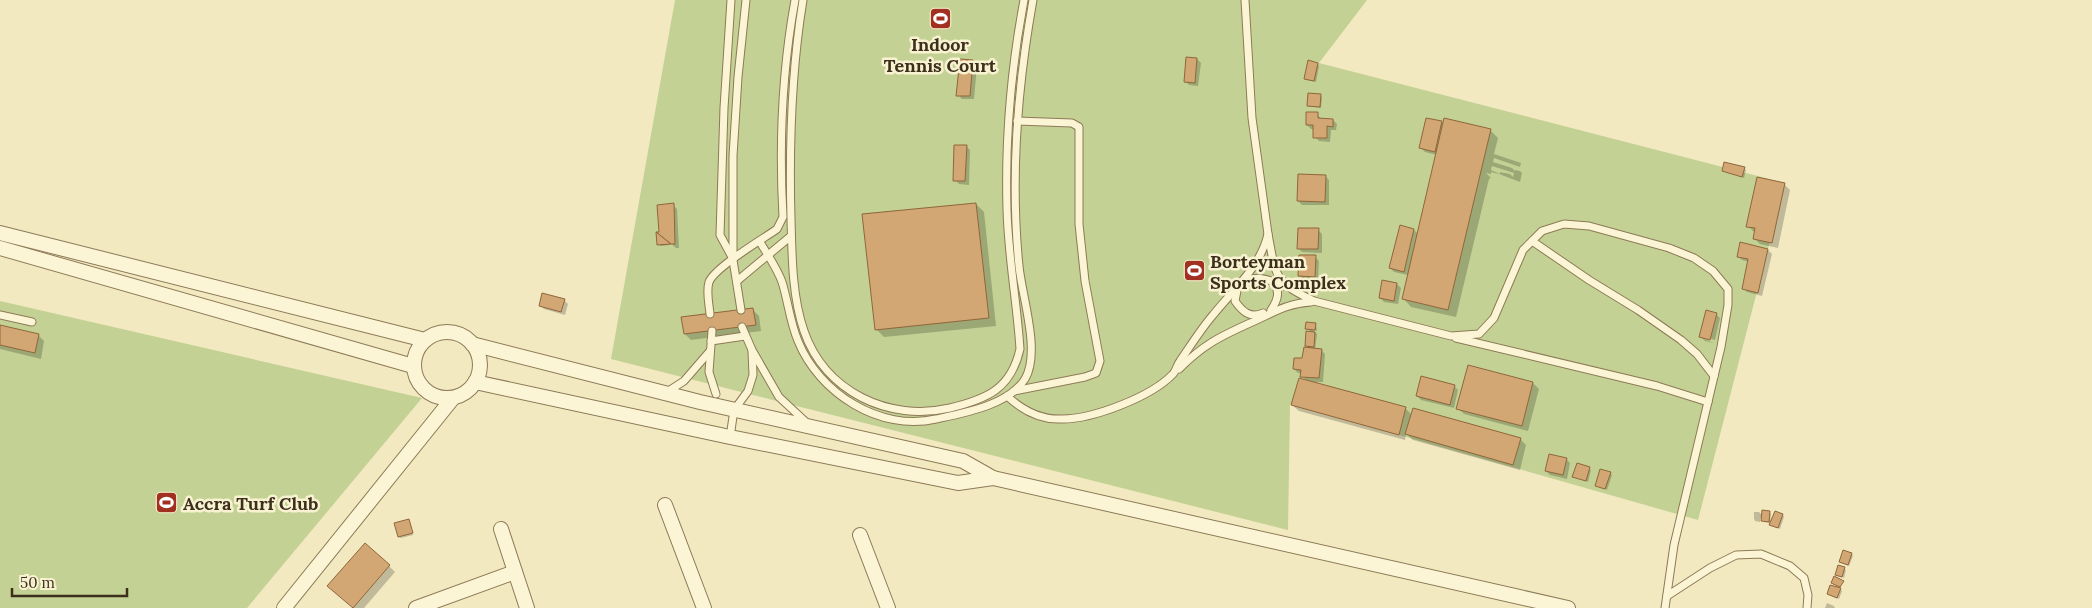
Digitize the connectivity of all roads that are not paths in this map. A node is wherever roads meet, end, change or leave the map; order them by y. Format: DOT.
graph roads {
  1 [pos="731,0"];
  2 [pos="746,0"];
  3 [pos="795,0"];
  4 [pos="803,0"];
  5 [pos="1024,0"];
  6 [pos="1033,0"];
  7 [pos="1245,0"];
  8 [pos="1016,121"];
  9 [pos="0,233"];
  10 [pos="1268,234"];
  11 [pos="790,236"];
  12 [pos="1532,241"];
  13 [pos="760,242"];
  14 [pos="0,248"];
  15 [pos="767,255"];
  16 [pos="734,260"];
  17 [pos="737,281"];
  18 [pos="1274,282"];
  19 [pos="1238,284"];
  20 [pos="1294,292"];
  21 [pos="1298,302"];
  22 [pos="1314,302"];
  23 [pos="741,310"];
  24 [pos="1271,310"];
  25 [pos="0,314"];
  26 [pos="710,314"];
  27 [pos="32,322"];
  28 [pos="742,327"];
  29 [pos="712,331"];
  30 [pos="746,336"];
  31 [pos="1451,336"];
  32 [pos="425,340"];
  33 [pos="711,341"];
  34 [pos="472,344"];
  35 [pos="752,350"];
  36 [pos="710,351"];
  37 [pos="413,366"];
  38 [pos="1174,373"];
  39 [pos="1714,376"];
  40 [pos="475,382"];
  41 [pos="1014,392"];
  42 [pos="665,393"];
  43 [pos="716,394"];
  44 [pos="1007,396"];
  45 [pos="454,398"];
  46 [pos="1708,402"];
  47 [pos="734,410"];
  48 [pos="813,428"];
  49 [pos="730,437"];
  50 [pos="993,478"];
  51 [pos="664,505"];
  52 [pos="501,530"];
  53 [pos="860,535"];
  54 [pos="515,572"];
  55 [pos="1667,596"];
  56 [pos="284,608"];
  57 [pos="416,608"];
  58 [pos="527,608"];
  59 [pos="704,608"];
  60 [pos="888,608"];
  61 [pos="1568,608"];
  62 [pos="1665,608"];
  63 [pos="1807,608"];
  1 -- 16 [label="lane"];
  2 -- 16 [label="lane"];
  3 -- 13 [label="lane"];
  4 -- 11 [label="lane"];
  5 -- 11 [label="lane"];
  6 -- 8 [label="lane"];
  7 -- 10 [label="lane"];
  8 -- 41 [label="lane"];
  8 -- 41 [label="lane"];
  9 -- 32 [label="street"];
  10 -- 19 [label="lane"];
  10 -- 20 [label="lane"];
  11 -- 15 [label="lane"];
  12 -- 31 [label="lane"];
  12 -- 39 [label="lane"];
  12 -- 39 [label="lane"];
  13 -- 15 [label="lane"];
  13 -- 16 [label="lane"];
  14 -- 37 [label="street"];
  15 -- 17 [label="lane"];
  15 -- 44 [label="lane"];
  16 -- 17 [label="lane"];
  16 -- 26 [label="lane"];
  17 -- 23 [label="lane"];
  18 -- 19 [label="lane"];
  18 -- 20 [label="lane"];
  18 -- 24 [label="lane"];
  19 -- 24 [label="lane"];
  19 -- 38 [label="lane"];
  20 -- 22 [label="lane"];
  21 -- 22 [label="lane"];
  21 -- 24 [label="lane"];
  21 -- 38 [label="lane"];
  22 -- 31 [label="lane"];
  25 -- 27 [label="lane"];
  28 -- 30 [label="lane"];
  29 -- 33 [label="lane"];
  30 -- 33 [label="lane"];
  30 -- 35 [label="lane"];
  31 -- 46 [label="lane"];
  32 -- 34 [label="street"];
  32 -- 37 [label="street"];
  33 -- 36 [label="lane"];
  34 -- 40 [label="street"];
  34 -- 42 [label="street"];
  35 -- 47 [label="lane"];
  35 -- 48 [label="lane"];
  36 -- 42 [label="lane"];
  36 -- 43 [label="lane"];
  37 -- 45 [label="street"];
  38 -- 44 [label="lane"];
  39 -- 46 [label="lane"];
  40 -- 45 [label="street"];
  40 -- 49 [label="street"];
  41 -- 44 [label="lane"];
  42 -- 47 [label="street"];
  45 -- 56 [label="street"];
  46 -- 55 [label="lane"];
  47 -- 48 [label="street"];
  47 -- 49 [label="lane"];
  48 -- 50 [label="street"];
  49 -- 50 [label="street"];
  50 -- 61 [label="street"];
  51 -- 59 [label="street"];
  52 -- 54 [label="street"];
  53 -- 60 [label="street"];
  54 -- 57 [label="street"];
  54 -- 58 [label="street"];
  55 -- 62 [label="lane"];
  55 -- 63 [label="lane"];
}
